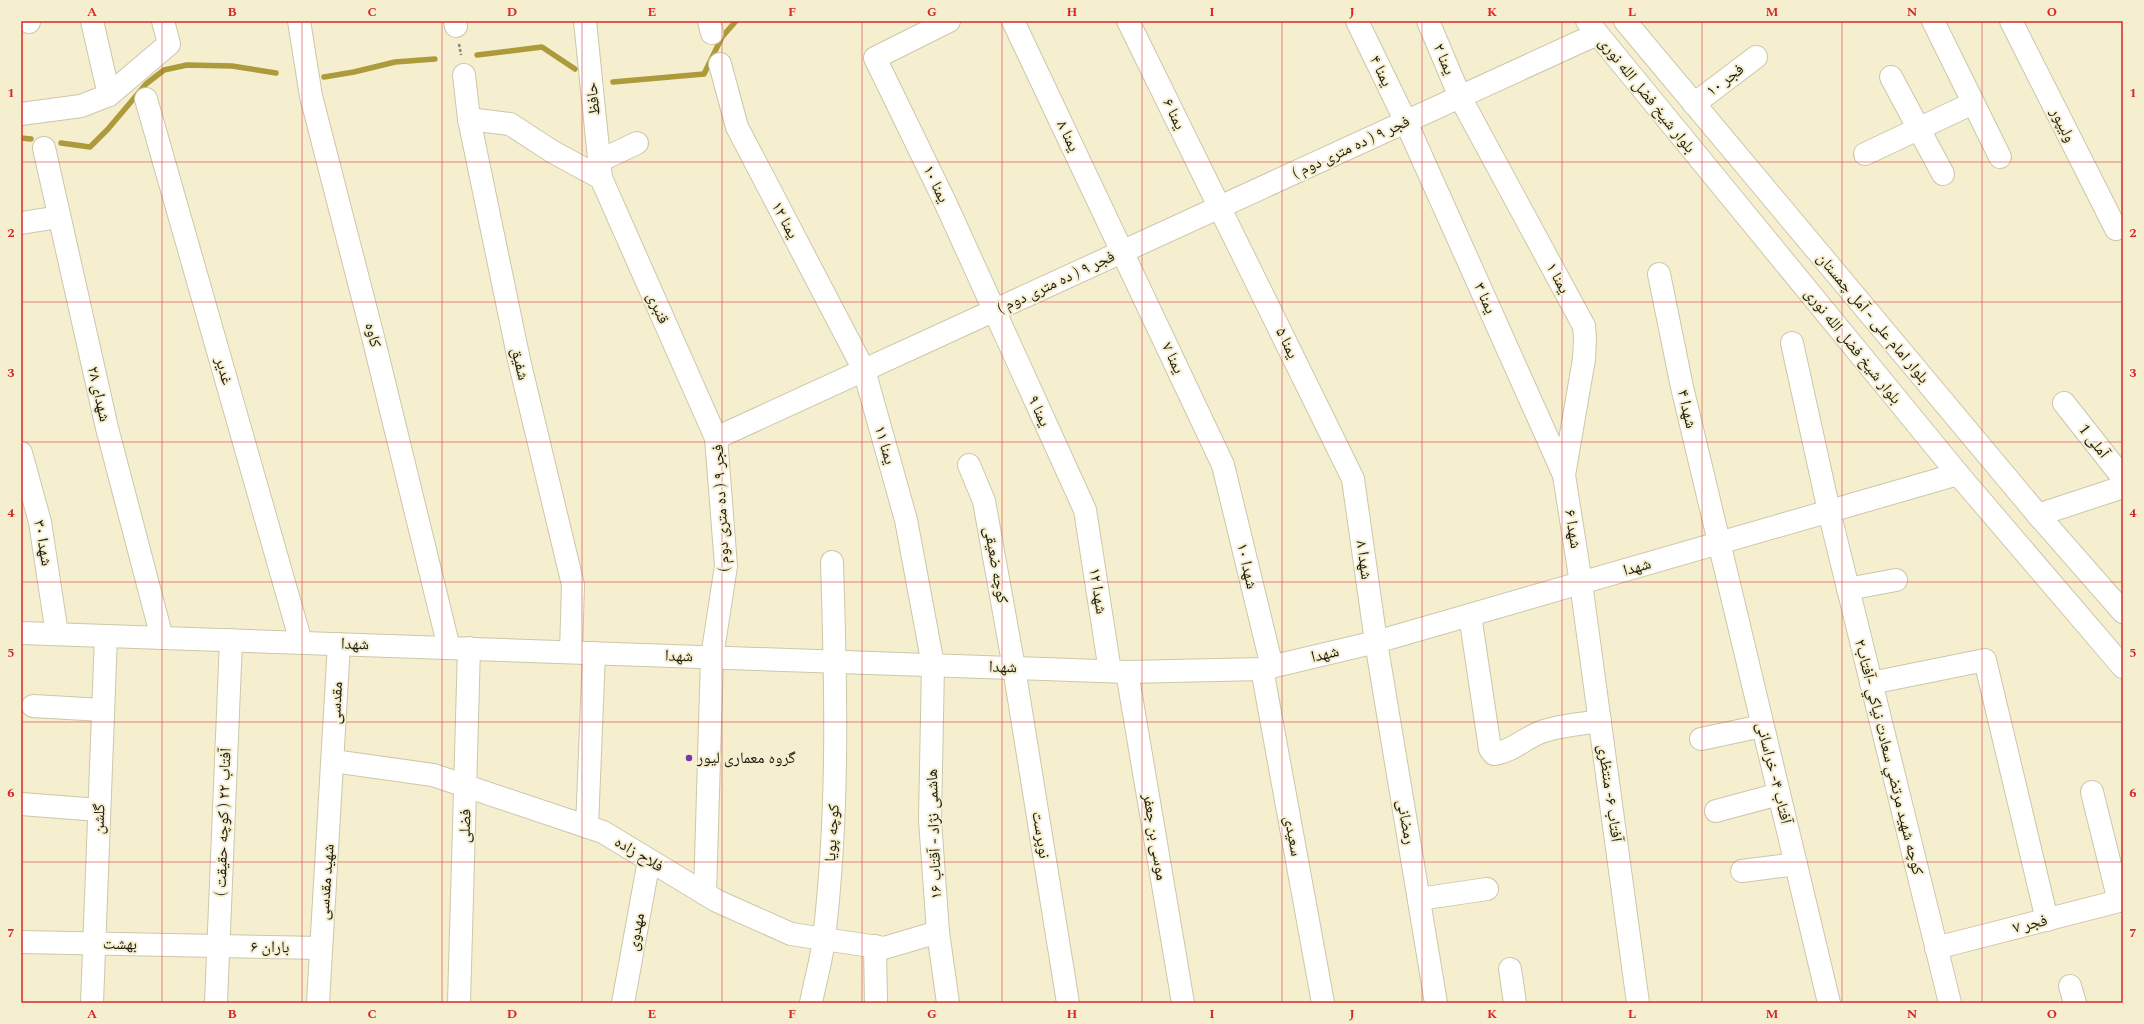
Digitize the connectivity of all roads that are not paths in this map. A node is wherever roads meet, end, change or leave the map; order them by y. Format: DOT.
graph roads {
  1 [pos="92,21"];
  2 [pos="163,21"];
  3 [pos="299,21"];
  4 [pos="584,21"];
  5 [pos="949,21"];
  6 [pos="1013,21"];
  7 [pos="1128,21"];
  8 [pos="1357,21"];
  9 [pos="1428,21"];
  10 [pos="1625,21"];
  11 [pos="1933,21"];
  12 [pos="2011,21"];
  13 [pos="1592,28"];
  14 [pos="1756,57"];
  15 [pos="720,64"];
  16 [pos="464,75"];
  17 [pos="1891,77"];
  18 [pos="1641,88"];
  19 [pos="110,95"];
  20 [pos="1460,97"];
  21 [pos="146,99"];
  22 [pos="1973,103"];
  23 [pos="1694,104"];
  24 [pos="21,114"];
  25 [pos="469,119"];
  26 [pos="1406,122"];
  27 [pos="1919,129"];
  28 [pos="1717,131"];
  29 [pos="636,143"];
  30 [pos="44,148"];
  31 [pos="1865,154"];
  32 [pos="2000,157"];
  33 [pos="600,170"];
  34 [pos="1943,174"];
  35 [pos="1724,188"];
  36 [pos="1220,206"];
  37 [pos="1787,215"];
  38 [pos="59,216"];
  39 [pos="21,222"];
  40 [pos="2116,229"];
  41 [pos="1123,251"];
  42 [pos="1659,274"];
  43 [pos="993,311"];
  44 [pos="1792,344"];
  45 [pos="864,370"];
  46 [pos="2064,403"];
  47 [pos="716,438"];
  48 [pos="21,453"];
  49 [pos="969,465"];
  50 [pos="1223,465"];
  51 [pos="1958,474"];
  52 [pos="1564,475"];
  53 [pos="2123,478"];
  54 [pos="1353,479"];
  55 [pos="2123,487"];
  56 [pos="1085,510"];
  57 [pos="1829,511"];
  58 [pos="2038,515"];
  59 [pos="1718,543"];
  60 [pos="832,562"];
  61 [pos="1896,580"];
  62 [pos="1581,583"];
  63 [pos="1848,589"];
  64 [pos="2123,612"];
  65 [pos="1470,615"];
  66 [pos="21,633"];
  67 [pos="57,634"];
  68 [pos="106,636"];
  69 [pos="162,638"];
  70 [pos="231,640"];
  71 [pos="301,642"];
  72 [pos="1376,642"];
  73 [pos="339,644"];
  74 [pos="459,648"];
  75 [pos="572,652"];
  76 [pos="594,653"];
  77 [pos="712,657"];
  78 [pos="835,662"];
  79 [pos="933,665"];
  80 [pos="2123,667"];
  81 [pos="1014,668"];
  82 [pos="1267,668"];
  83 [pos="1118,671"];
  84 [pos="1871,683"];
  85 [pos="33,706"];
  86 [pos="103,710"];
  87 [pos="1600,721"];
  88 [pos="1762,726"];
  89 [pos="1702,739"];
  90 [pos="333,761"];
  91 [pos="466,786"];
  92 [pos="2092,792"];
  93 [pos="1779,794"];
  94 [pos="21,804"];
  95 [pos="99,810"];
  96 [pos="1716,811"];
  97 [pos="587,827"];
  98 [pos="649,860"];
  99 [pos="1796,864"];
  100 [pos="1742,871"];
  101 [pos="1487,889"];
  102 [pos="706,894"];
  103 [pos="1419,899"];
  104 [pos="2121,900"];
  105 [pos="2047,920"];
  106 [pos="938,932"];
  107 [pos="824,939"];
  108 [pos="21,942"];
  109 [pos="94,944"];
  110 [pos="218,946"];
  111 [pos="875,946"];
  112 [pos="321,948"];
  113 [pos="1936,948"];
  114 [pos="1510,969"];
  115 [pos="92,1003"];
  116 [pos="216,1003"];
  117 [pos="318,1003"];
  118 [pos="459,1003"];
  119 [pos="623,1003"];
  120 [pos="811,1003"];
  121 [pos="876,1003"];
  122 [pos="948,1003"];
  123 [pos="1068,1003"];
  124 [pos="1183,1003"];
  125 [pos="1323,1003"];
  126 [pos="1436,1003"];
  127 [pos="1515,1003"];
  128 [pos="1638,1003"];
  129 [pos="1829,1003"];
  130 [pos="1950,1003"];
  1 -- 19 [label="street"];
  2 -- 19 [label="street"];
  3 -- 74 [label="street, کاوه"];
  4 -- 33 [label="street, حافظ"];
  5 -- 43 [label="street, یمنا ۱۰"];
  6 -- 41 [label="street, یمنا ۸"];
  7 -- 36 [label="street, یمنا ۶"];
  8 -- 26 [label="street, یمنا ۴"];
  9 -- 20 [label="street, یمنا ۲"];
  10 -- 23 [label="street, بلوار امام علی - آمل چمستان"];
  11 -- 22 [label="street"];
  12 -- 40 [label="street, ولیپور"];
  13 -- 18 [label="street, بلوار شیخ فضل الله نوری"];
  13 -- 20 [label="street, فجر ۹ ( ده متری دوم )"];
  14 -- 23 [label="street, فجر ۱۰"];
  15 -- 45 [label="street, یمنا ۱۲"];
  16 -- 25 [label="street, شفیق"];
  17 -- 27 [label="street"];
  18 -- 28 [label="street"];
  18 -- 35 [label="street, بلوار شیخ فضل الله نوری"];
  19 -- 24 [label="street"];
  20 -- 26 [label="street, فجر ۹ ( ده متری دوم )"];
  20 -- 52 [label="street, یمنا ۱"];
  21 -- 71 [label="street, غدیر"];
  22 -- 27 [label="street"];
  22 -- 32 [label="street"];
  23 -- 28 [label="street, بلوار امام علی - آمل چمستان"];
  25 -- 33 [label="street"];
  25 -- 75 [label="street, شفیق"];
  26 -- 36 [label="street, فجر ۹ ( ده متری دوم )"];
  26 -- 52 [label="street, یمنا ۳"];
  27 -- 31 [label="street"];
  27 -- 34 [label="street"];
  28 -- 37 [label="street, بلوار امام علی - آمل چمستان"];
  29 -- 33 [label="street"];
  30 -- 38 [label="street, شهدای ۲۸"];
  33 -- 47 [label="street, قنبری"];
  35 -- 37 [label="street"];
  35 -- 51 [label="street, بلوار شیخ فضل الله نوری"];
  36 -- 41 [label="street, فجر ۹ ( ده متری دوم )"];
  36 -- 54 [label="street, یمنا ۵"];
  37 -- 58 [label="street, بلوار امام علی - آمل چمستان"];
  38 -- 39 [label="street"];
  38 -- 69 [label="street, شهدای ۲۸"];
  41 -- 43 [label="street, فجر ۹ ( ده متری دوم )"];
  41 -- 50 [label="street, یمنا ۷"];
  42 -- 59 [label="street, شهدا ۴"];
  43 -- 45 [label="street, فجر ۹ ( ده متری دوم )"];
  43 -- 56 [label="street, یمنا ۹"];
  44 -- 57 [label="street, كوچه شهيد مرتضي سعادت نياكي -آفتاب۲"];
  45 -- 47 [label="street, فجر ۹ ( ده متری دوم )"];
  45 -- 79 [label="street, یمنا ۱۱"];
  46 -- 53 [label="street, آملی 1"];
  47 -- 77 [label="street, فجر ۹ ( ده متری دوم )"];
  48 -- 67 [label="street, شهدا ۳۰"];
  49 -- 81 [label="street, کوچه ضعیقی"];
  50 -- 82 [label="street, شهدا ۱۰"];
  51 -- 57 [label="street, شهدا"];
  51 -- 80 [label="street, بلوار شیخ فضل الله نوری"];
  52 -- 62 [label="street, شهدا ۶"];
  54 -- 72 [label="street, شهدا ۸"];
  55 -- 58 [label="street"];
  56 -- 83 [label="street, شهدا ۱۲"];
  57 -- 59 [label="street, شهدا"];
  57 -- 63 [label="street, كوچه شهيد مرتضي سعادت نياكي -آفتاب۲"];
  58 -- 64 [label="street, بلوار امام علی - آمل چمستان"];
  59 -- 62 [label="street, شهدا"];
  59 -- 88 [label="street, آفتاب ۴- خراسانی"];
  60 -- 78 [label="street, کوچه پویا"];
  61 -- 63 [label="street"];
  62 -- 65 [label="street, شهدا"];
  62 -- 87 [label="street, آفتاب ۶- منتظری"];
  63 -- 84 [label="street, كوچه شهيد مرتضي سعادت نياكي -آفتاب۲"];
  65 -- 72 [label="street, شهدا"];
  65 -- 87 [label="street"];
  66 -- 67 [label="street, شهدا"];
  67 -- 68 [label="street, شهدا"];
  68 -- 69 [label="street, شهدا"];
  68 -- 86 [label="street, گلشن"];
  69 -- 70 [label="street, شهدا"];
  70 -- 71 [label="street, شهدا"];
  70 -- 110 [label="street, آفتاب ۲۲ ( کوچه حقیقت )"];
  71 -- 73 [label="street, شهدا"];
  72 -- 82 [label="street, شهدا"];
  72 -- 103 [label="street, رمضانی"];
  73 -- 74 [label="street, شهدا"];
  73 -- 90 [label="street, مقدسی"];
  74 -- 75 [label="street, شهدا"];
  74 -- 91 [label="street, فضلی"];
  75 -- 76 [label="street, شهدا"];
  76 -- 77 [label="street, شهدا"];
  76 -- 97 [label="street"];
  77 -- 78 [label="street, شهدا"];
  77 -- 102 [label="street, فجر ۹ ( ده متری دوم )"];
  78 -- 79 [label="street, شهدا"];
  78 -- 107 [label="street, کوچه پویا"];
  79 -- 81 [label="street, شهدا"];
  79 -- 106 [label="street, هاشمی نژاد - آقتاب ۱۶"];
  81 -- 83 [label="street, شهدا"];
  81 -- 123 [label="street, نوپرست"];
  82 -- 83 [label="street, شهدا"];
  82 -- 125 [label="street, سعیدی"];
  83 -- 124 [label="street, موسی بن جعفر"];
  84 -- 105 [label="street"];
  84 -- 113 [label="street, كوچه شهيد مرتضي سعادت نياكي -آفتاب۲"];
  85 -- 86 [label="street"];
  86 -- 95 [label="street, گلشن"];
  87 -- 128 [label="street, آفتاب ۶- منتظری"];
  88 -- 89 [label="street"];
  88 -- 93 [label="street, آفتاب ۴- خراسانی"];
  90 -- 91 [label="street, فلاح زاده"];
  90 -- 112 [label="street, شهید مقدسی"];
  91 -- 97 [label="street, فلاح زاده"];
  91 -- 118 [label="street, فضلی"];
  92 -- 104 [label="street"];
  93 -- 96 [label="street"];
  93 -- 99 [label="street, آفتاب ۴- خراسانی"];
  94 -- 95 [label="street"];
  95 -- 109 [label="street, گلشن"];
  97 -- 98 [label="street, فلاح زاده"];
  98 -- 102 [label="street, فلاح زاده"];
  98 -- 119 [label="street, مهدوی"];
  99 -- 100 [label="street"];
  99 -- 129 [label="street, آفتاب ۴- خراسانی"];
  101 -- 103 [label="street"];
  102 -- 107 [label="street, فلاح زاده"];
  103 -- 126 [label="street, رمضانی"];
  104 -- 105 [label="street, فجر ۷"];
  105 -- 113 [label="street, فجر ۷"];
  106 -- 111 [label="street, فلاح زاده"];
  106 -- 122 [label="street, هاشمی نژاد - آقتاب ۱۶"];
  107 -- 111 [label="street, فلاح زاده"];
  107 -- 120 [label="street, کوچه پویا"];
  108 -- 109 [label="street, بهشت"];
  109 -- 110 [label="street, بهشت"];
  109 -- 115 [label="street, گلشن"];
  110 -- 112 [label="street, باران ۶"];
  110 -- 116 [label="street, آفتاب ۲۲ ( کوچه حقیقت )"];
  111 -- 121 [label="street"];
  112 -- 117 [label="street, شهید مقدسی"];
  113 -- 130 [label="street, كوچه شهيد مرتضي سعادت نياكي -آفتاب۲"];
  114 -- 127 [label="street"];
}
